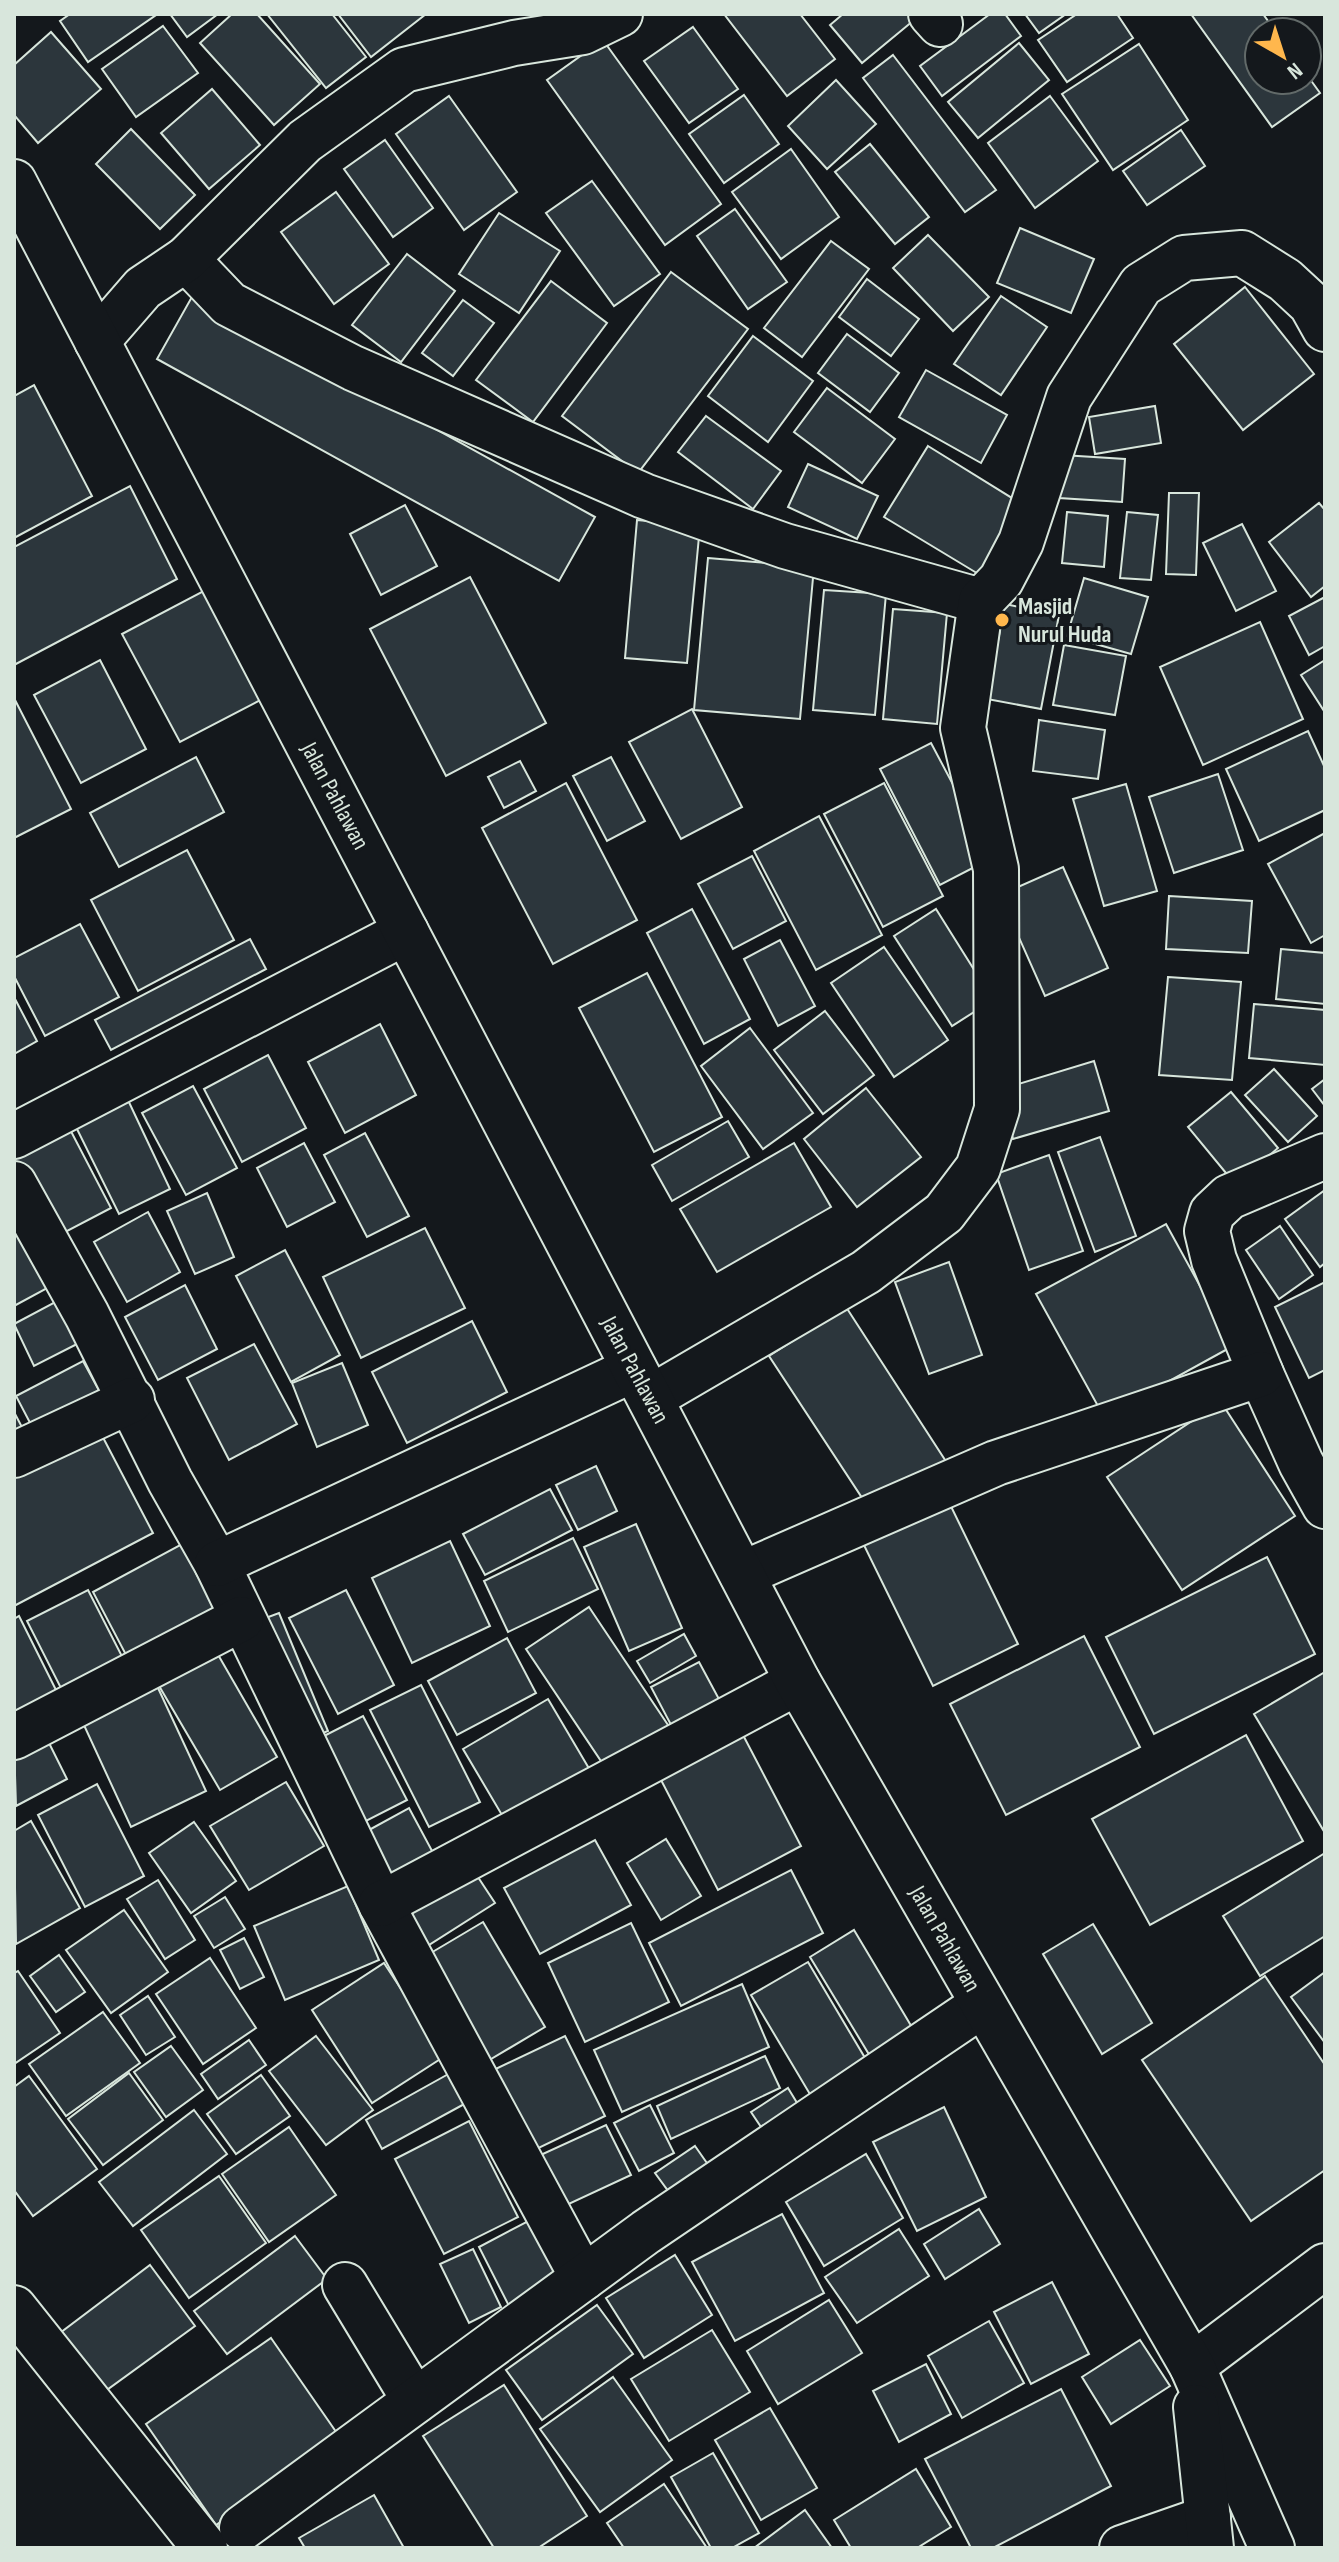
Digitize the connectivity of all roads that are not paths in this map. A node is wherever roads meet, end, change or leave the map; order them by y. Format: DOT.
graph roads {
  1 [pos="620,14"];
  2 [pos="14,182"];
  3 [pos="186,259"];
  4 [pos="1325,329"];
  5 [pos="97,341"];
  6 [pos="981,601"];
  7 [pos="406,932"];
  8 [pos="14,1136"];
  9 [pos="1325,1156"];
  10 [pos="14,1184"];
  11 [pos="1261,1374"];
  12 [pos="642,1384"];
  13 [pos="132,1400"];
  14 [pos="14,1455"];
  15 [pos="1325,1506"];
  16 [pos="217,1564"];
  17 [pos="742,1574"];
  18 [pos="241,1619"];
  19 [pos="798,1682"];
  20 [pos="14,1737"];
  21 [pos="381,1904"];
  22 [pos="982,2005"];
  23 [pos="1325,2266"];
  24 [pos="583,2278"];
  25 [pos="345,2285"];
  26 [pos="14,2308"];
  27 [pos="1192,2366"];
  28 [pos="415,2401"];
  29 [pos="1209,2533"];
  30 [pos="223,2538"];
  31 [pos="1122,2548"];
  32 [pos="1272,2548"];
  1 -- 3 [label="street"];
  2 -- 5 [label="street, Jalan Pahlawan"];
  3 -- 5 [label="street"];
  3 -- 6 [label="street"];
  4 -- 6 [label="street"];
  5 -- 7 [label="street, Jalan Pahlawan"];
  6 -- 12 [label="street"];
  7 -- 8 [label="street"];
  7 -- 12 [label="street, Jalan Pahlawan"];
  9 -- 11 [label="street"];
  10 -- 13 [label="street"];
  11 -- 15 [label="street"];
  11 -- 17 [label="street"];
  12 -- 16 [label="street"];
  12 -- 17 [label="street, Jalan Pahlawan"];
  13 -- 14 [label="street"];
  13 -- 16 [label="street"];
  16 -- 18 [label="street"];
  17 -- 19 [label="street, Jalan Pahlawan"];
  18 -- 20 [label="street"];
  18 -- 21 [label="street"];
  19 -- 21 [label="street"];
  19 -- 22 [label="street, Jalan Pahlawan"];
  21 -- 24 [label="street"];
  22 -- 24 [label="street"];
  22 -- 27 [label="street, Jalan Pahlawan"];
  23 -- 27 [label="street"];
  24 -- 28 [label="street"];
  25 -- 28 [label="street"];
  26 -- 30 [label="street"];
  27 -- 29 [label="street"];
  27 -- 32 [label="street, Jalan Pahlawan"];
  28 -- 30 [label="street"];
  29 -- 31 [label="street"];
}
